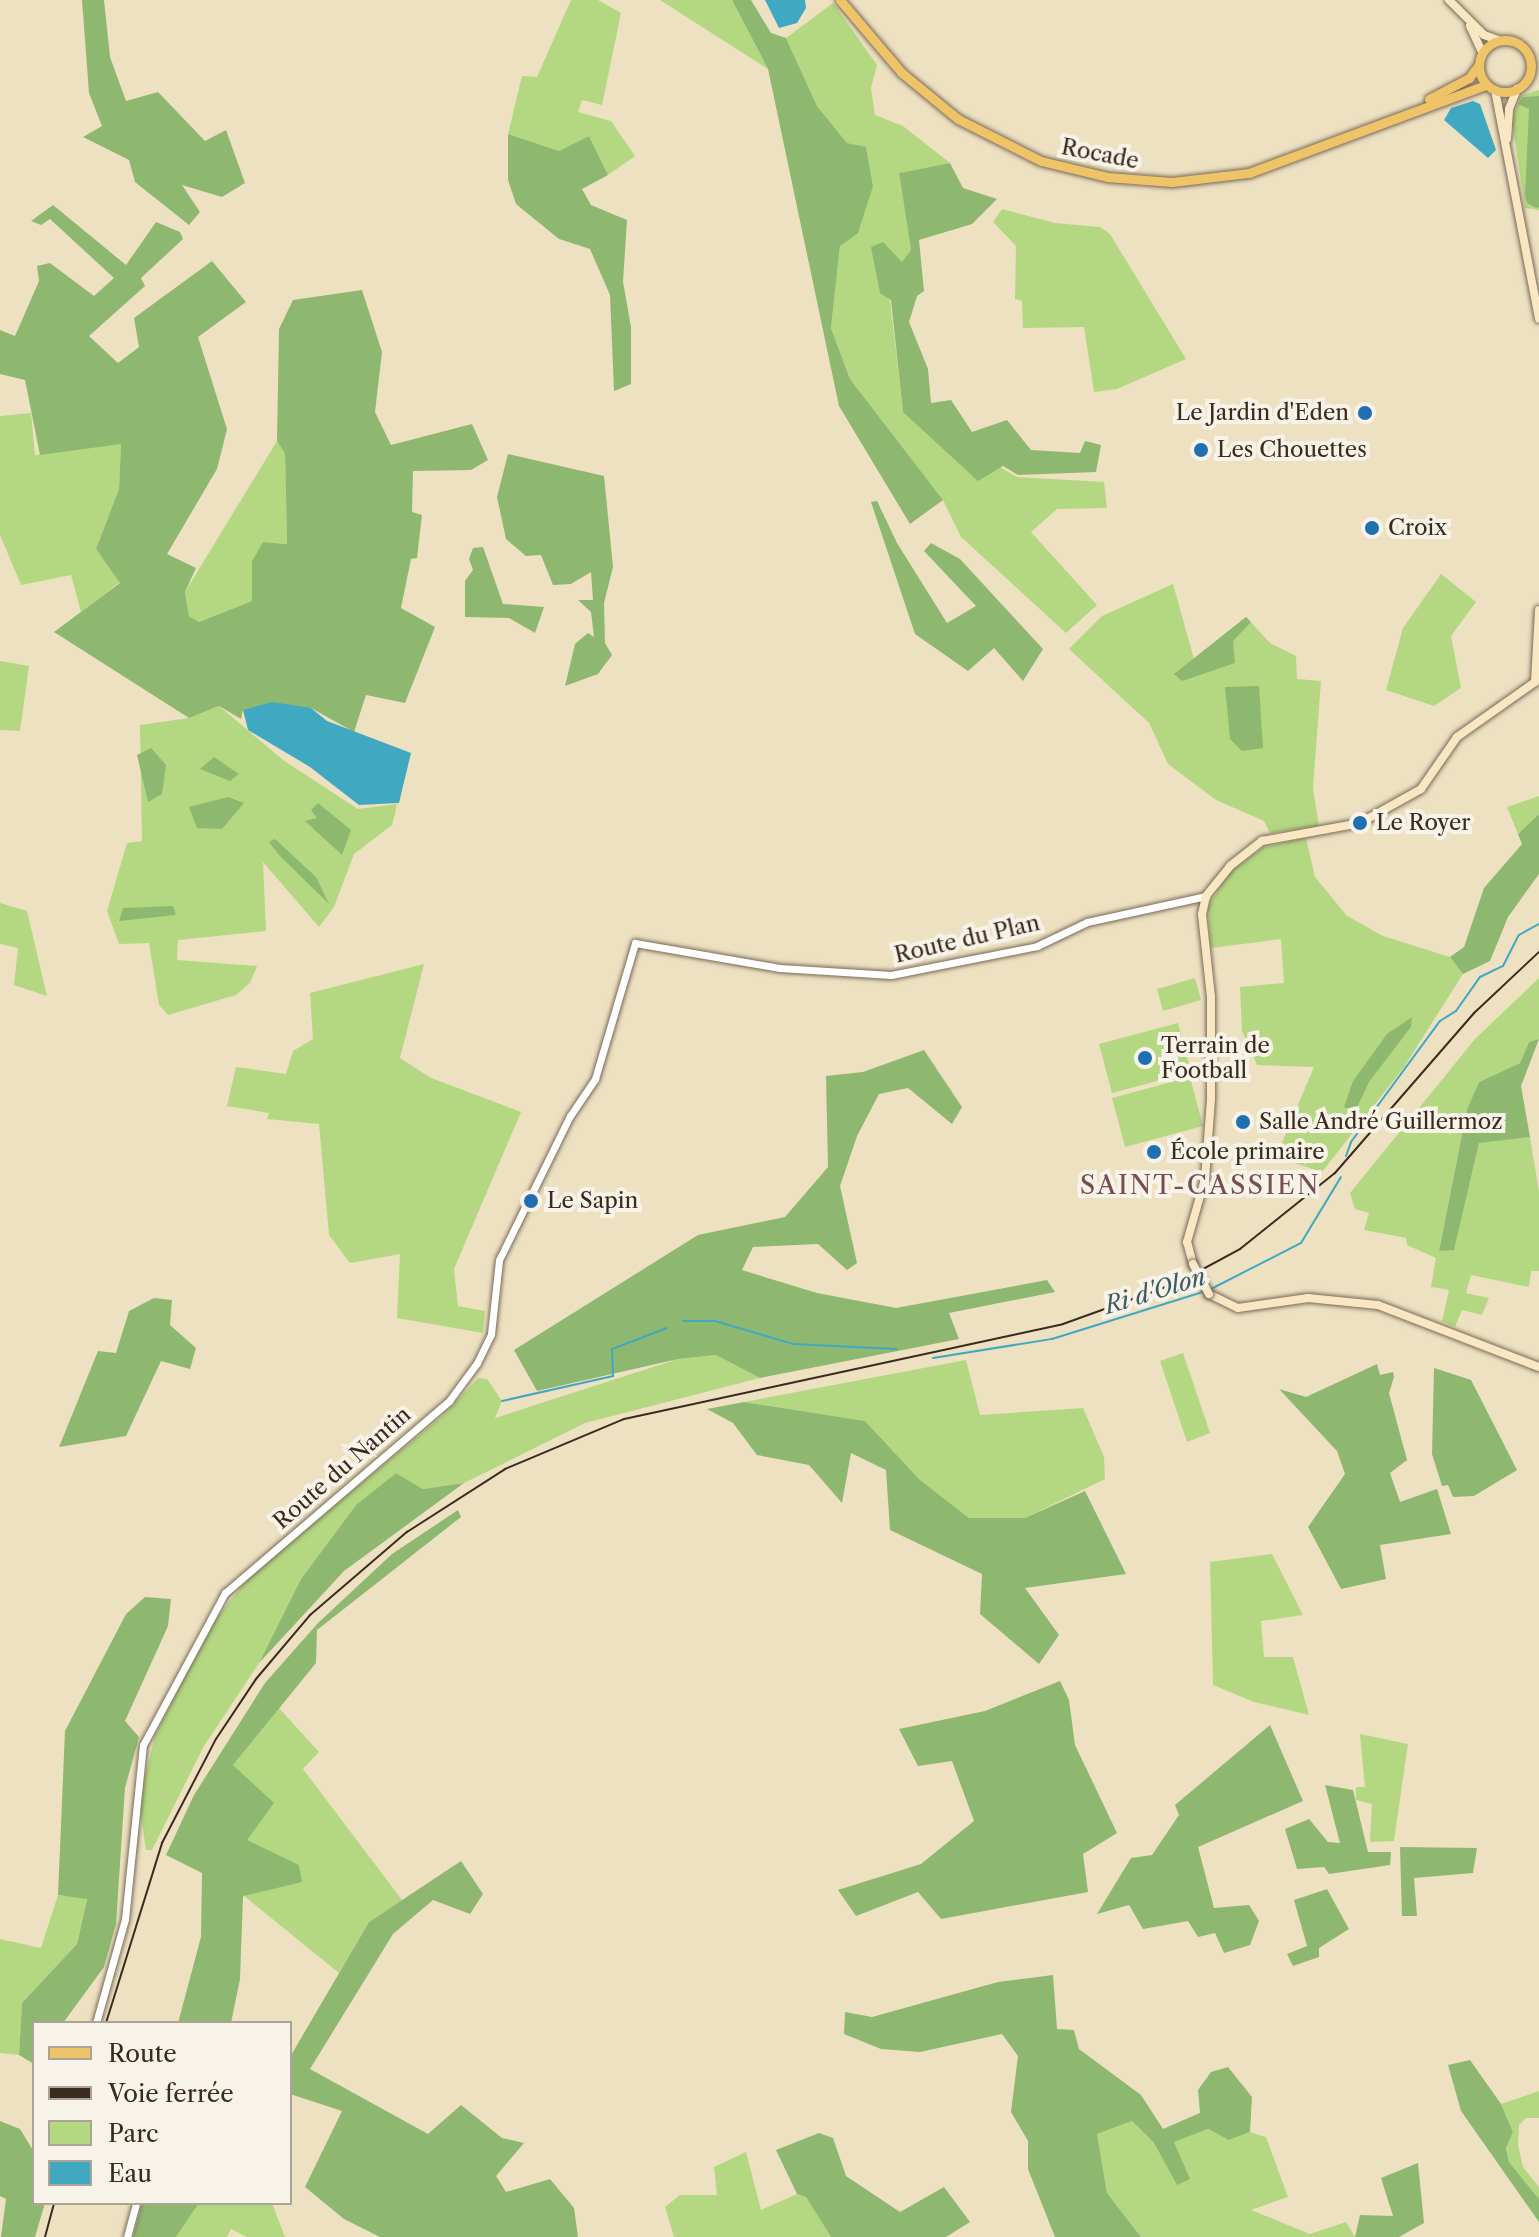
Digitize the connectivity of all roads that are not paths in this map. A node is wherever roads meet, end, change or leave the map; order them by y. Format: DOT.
graph roads {
  1 [pos="840,0"];
  2 [pos="1449,0"];
  3 [pos="1468,22"];
  4 [pos="1498,40"];
  5 [pos="1524,47"];
  6 [pos="1539,47"];
  7 [pos="1482,52"];
  8 [pos="1539,58"];
  9 [pos="1478,66"];
  10 [pos="1531,67"];
  11 [pos="1491,88"];
  12 [pos="1517,89"];
  13 [pos="1401,114"];
  14 [pos="1508,156"];
  15 [pos="1539,319"];
  16 [pos="1539,610"];
  17 [pos="1206,896"];
  18 [pos="635,943"];
  19 [pos="1539,1367"];
  20 [pos="97,2021"];
  21 [pos="135,2205"];
  22 [pos="127,2237"];
  1 -- 13 [label="main road, Rocade"];
  2 -- 3 [label="main road"];
  3 -- 4 [label="main road"];
  3 -- 7 [label="main road"];
  4 -- 5 [label="main road"];
  4 -- 7 [label="main road"];
  5 -- 6 [label="main road"];
  5 -- 10 [label="main road"];
  7 -- 9 [label="main road"];
  8 -- 10 [label="main road"];
  9 -- 11 [label="main road"];
  9 -- 13 [label="main road, Rocade"];
  10 -- 12 [label="main road"];
  11 -- 12 [label="main road"];
  11 -- 13 [label="main road, Rocade"];
  11 -- 14 [label="main road"];
  12 -- 14 [label="main road"];
  14 -- 15 [label="main road"];
  16 -- 17 [label="main road"];
  17 -- 18 [label="street, Route du Plan"];
  17 -- 19 [label="main road, bridge"];
  18 -- 20 [label="street, Route du Nantin"];
  21 -- 22 [label="street"];
}
